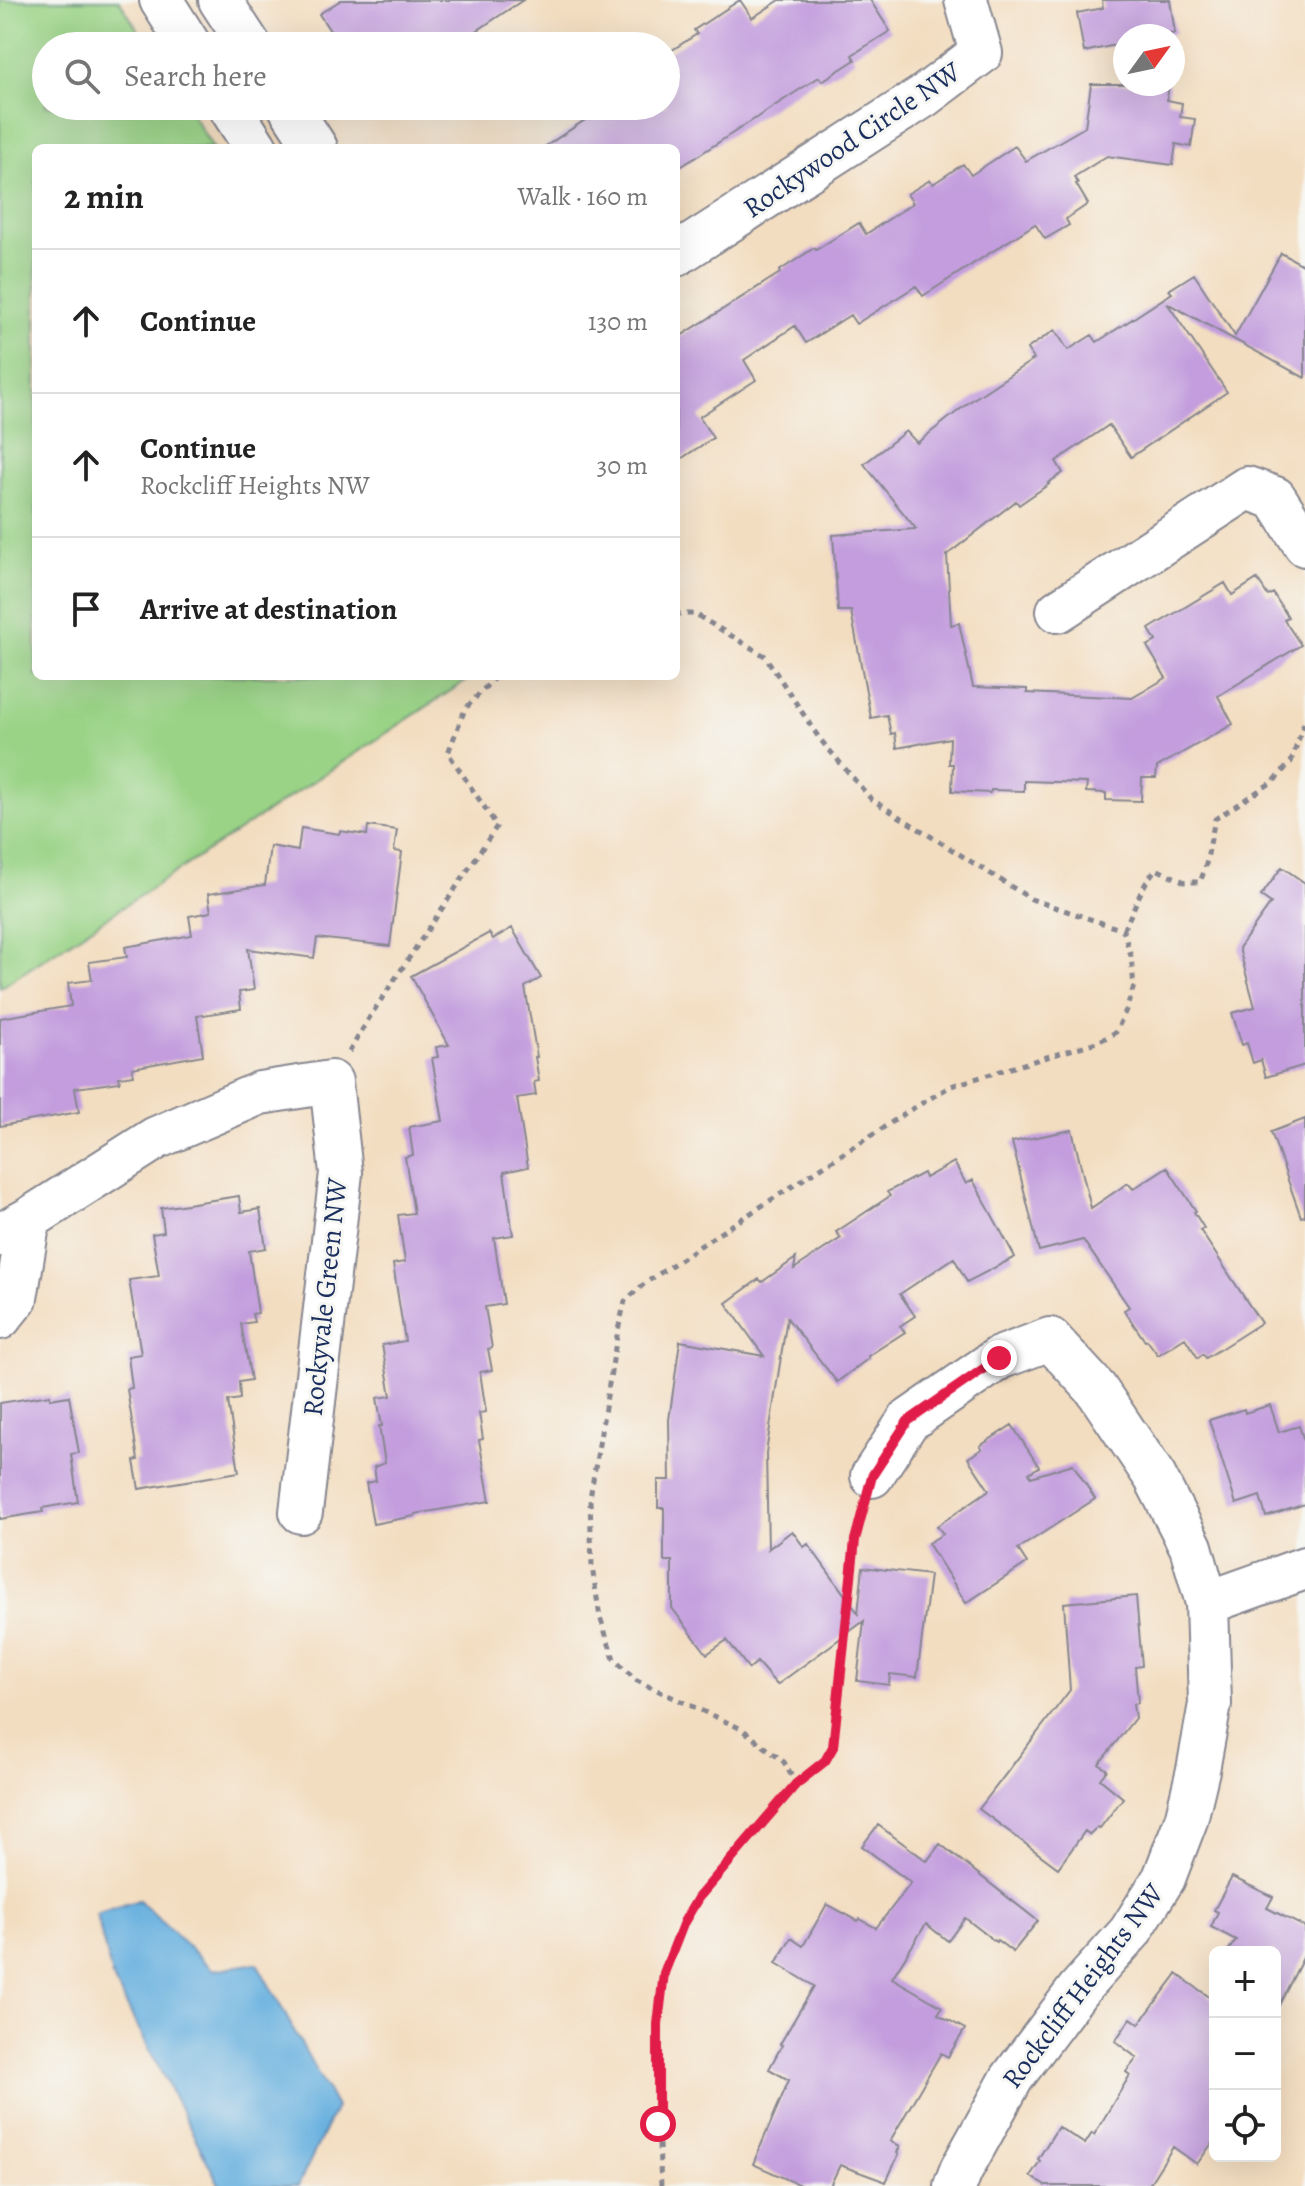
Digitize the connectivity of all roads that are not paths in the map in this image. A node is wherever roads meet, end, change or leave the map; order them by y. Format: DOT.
graph roads {
  1 [pos="212,0"];
  2 [pos="220,0"];
  3 [pos="966,0"];
  4 [pos="176,23"];
  5 [pos="241,32"];
  6 [pos="238,120"];
  7 [pos="298,120"];
  8 [pos="253,144"];
  9 [pos="313,144"];
  10 [pos="680,252"];
  11 [pos="1305,545"];
  12 [pos="1058,611"];
  13 [pos="15,1227"];
  14 [pos="0,1318"];
  15 [pos="872,1476"];
  16 [pos="301,1512"];
  17 [pos="1305,1568"];
  18 [pos="1207,1603"];
  19 [pos="955,2186"];
  1 -- 4 [label="street"];
  2 -- 5 [label="street"];
  3 -- 10 [label="street, Rockywood Circle NW"];
  6 -- 8 [label="street"];
  7 -- 9 [label="street"];
  11 -- 12 [label="street"];
  13 -- 14 [label="street"];
  13 -- 16 [label="street, Rockyvale Green NW"];
  15 -- 18 [label="street, Rockcliff Heights NW"];
  17 -- 18 [label="street"];
  18 -- 19 [label="street, Rockcliff Heights NW"];
}
